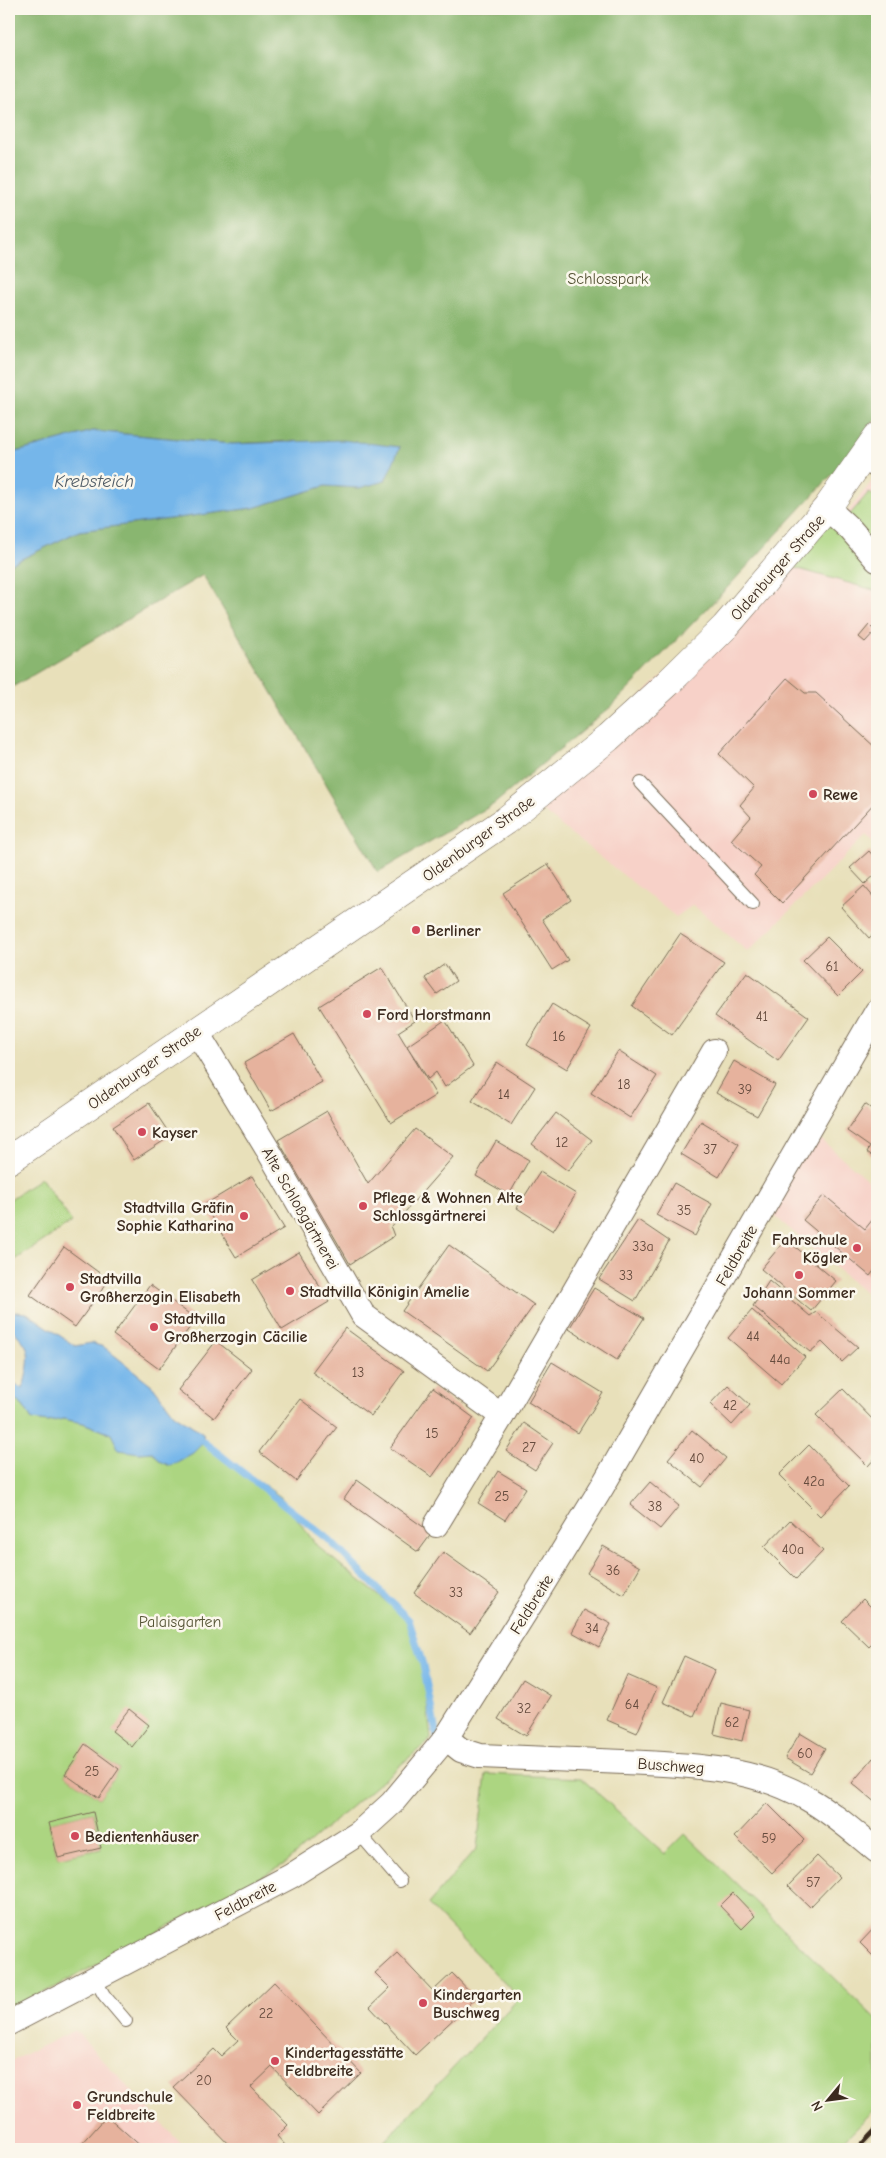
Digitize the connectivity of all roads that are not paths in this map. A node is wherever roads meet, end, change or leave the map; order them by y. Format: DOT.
graph roads {
  1 [pos="877,437"];
  2 [pos="869,467"];
  3 [pos="827,508"];
  4 [pos="877,560"];
  5 [pos="640,783"];
  6 [pos="753,904"];
  7 [pos="877,1011"];
  8 [pos="196,1031"];
  9 [pos="714,1051"];
  10 [pos="9,1160"];
  11 [pos="502,1416"];
  12 [pos="436,1525"];
  13 [pos="446,1738"];
  14 [pos="359,1833"];
  15 [pos="877,1851"];
  16 [pos="400,1881"];
  17 [pos="95,1979"];
  18 [pos="126,2021"];
  19 [pos="9,2023"];
  1 -- 2 [label="street, Oldenburger Straße"];
  2 -- 3 [label="street, Oldenburger Straße"];
  3 -- 4 [label="street"];
  3 -- 8 [label="street, Oldenburger Straße"];
  5 -- 6 [label="lane"];
  7 -- 13 [label="street, Feldbreite"];
  8 -- 10 [label="street, Oldenburger Straße"];
  8 -- 11 [label="street, Alte Schloßgärtnerei"];
  9 -- 11 [label="street"];
  11 -- 12 [label="street"];
  13 -- 14 [label="street, Feldbreite"];
  13 -- 15 [label="street, Buschweg"];
  14 -- 16 [label="lane"];
  14 -- 17 [label="street, Feldbreite"];
  17 -- 18 [label="lane"];
  17 -- 19 [label="street, Feldbreite"];
}
